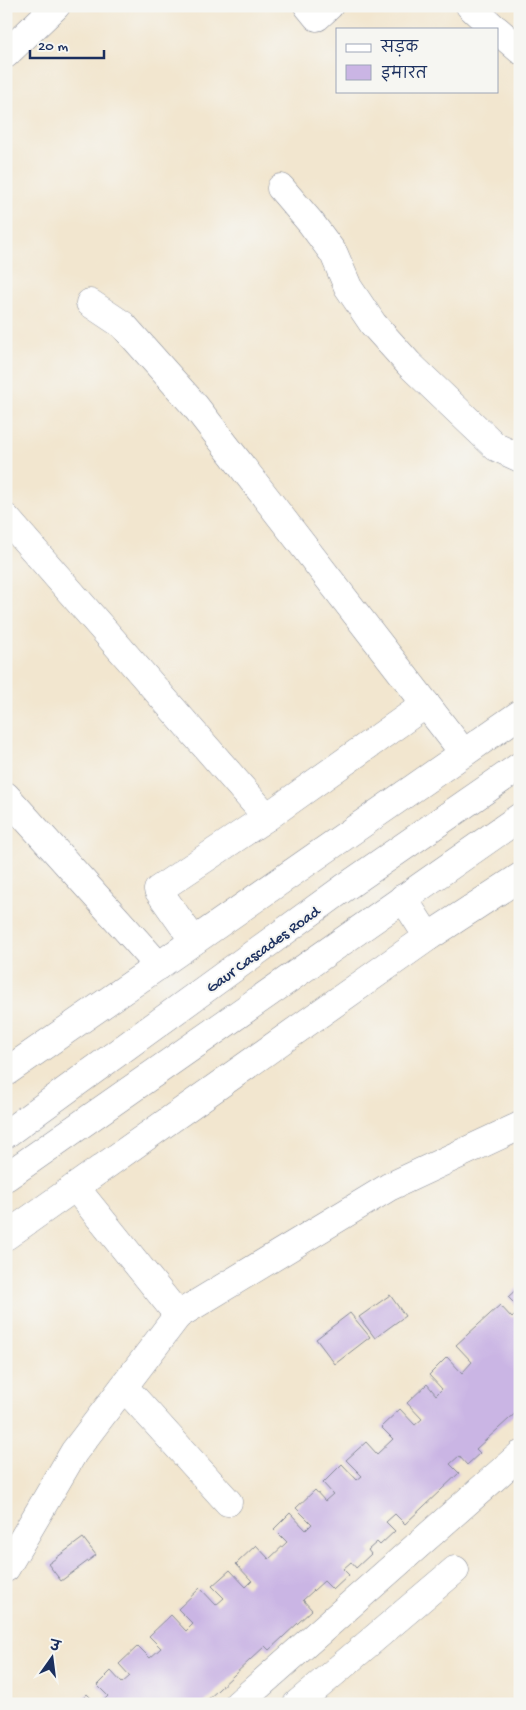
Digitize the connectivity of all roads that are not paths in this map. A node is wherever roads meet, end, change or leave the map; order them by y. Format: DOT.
graph roads {
  1 [pos="56,6"];
  2 [pos="308,6"];
  3 [pos="329,6"];
  4 [pos="470,6"];
  5 [pos="494,28"];
  6 [pos="498,32"];
  7 [pos="520,50"];
  8 [pos="6,54"];
  9 [pos="281,188"];
  10 [pos="90,303"];
  11 [pos="520,458"];
  12 [pos="6,518"];
  13 [pos="426,704"];
  14 [pos="520,714"];
  15 [pos="463,752"];
  16 [pos="520,766"];
  17 [pos="6,796"];
  18 [pos="267,817"];
  19 [pos="520,817"];
  20 [pos="318,852"];
  21 [pos="520,877"];
  22 [pos="344,888"];
  23 [pos="403,898"];
  24 [pos="428,937"];
  25 [pos="194,941"];
  26 [pos="159,966"];
  27 [pos="6,1072"];
  28 [pos="520,1126"];
  29 [pos="6,1134"];
  30 [pos="6,1177"];
  31 [pos="75,1187"];
  32 [pos="6,1236"];
  33 [pos="178,1315"];
  34 [pos="124,1387"];
  35 [pos="520,1455"];
  36 [pos="228,1502"];
  37 [pos="6,1568"];
  38 [pos="455,1570"];
  39 [pos="238,1704"];
  40 [pos="297,1704"];
  1 -- 8 [label="street"];
  2 -- 3 [label="street"];
  4 -- 5 [label="street"];
  6 -- 7 [label="street"];
  9 -- 11 [label="street"];
  10 -- 13 [label="street"];
  12 -- 18 [label="street"];
  13 -- 15 [label="street"];
  13 -- 18 [label="street"];
  14 -- 15 [label="street"];
  15 -- 20 [label="street"];
  16 -- 22 [label="street, Gaur Cascades Road"];
  17 -- 26 [label="street"];
  18 -- 25 [label="street"];
  19 -- 23 [label="street"];
  20 -- 22 [label="street"];
  20 -- 25 [label="street"];
  21 -- 24 [label="street"];
  22 -- 29 [label="street, Gaur Cascades Road"];
  23 -- 24 [label="street"];
  23 -- 30 [label="street"];
  24 -- 31 [label="street"];
  25 -- 26 [label="street"];
  26 -- 27 [label="street"];
  28 -- 33 [label="street"];
  31 -- 32 [label="street"];
  31 -- 33 [label="street"];
  33 -- 34 [label="street"];
  34 -- 36 [label="street"];
  34 -- 37 [label="street"];
  35 -- 39 [label="street"];
  38 -- 40 [label="street"];
}
